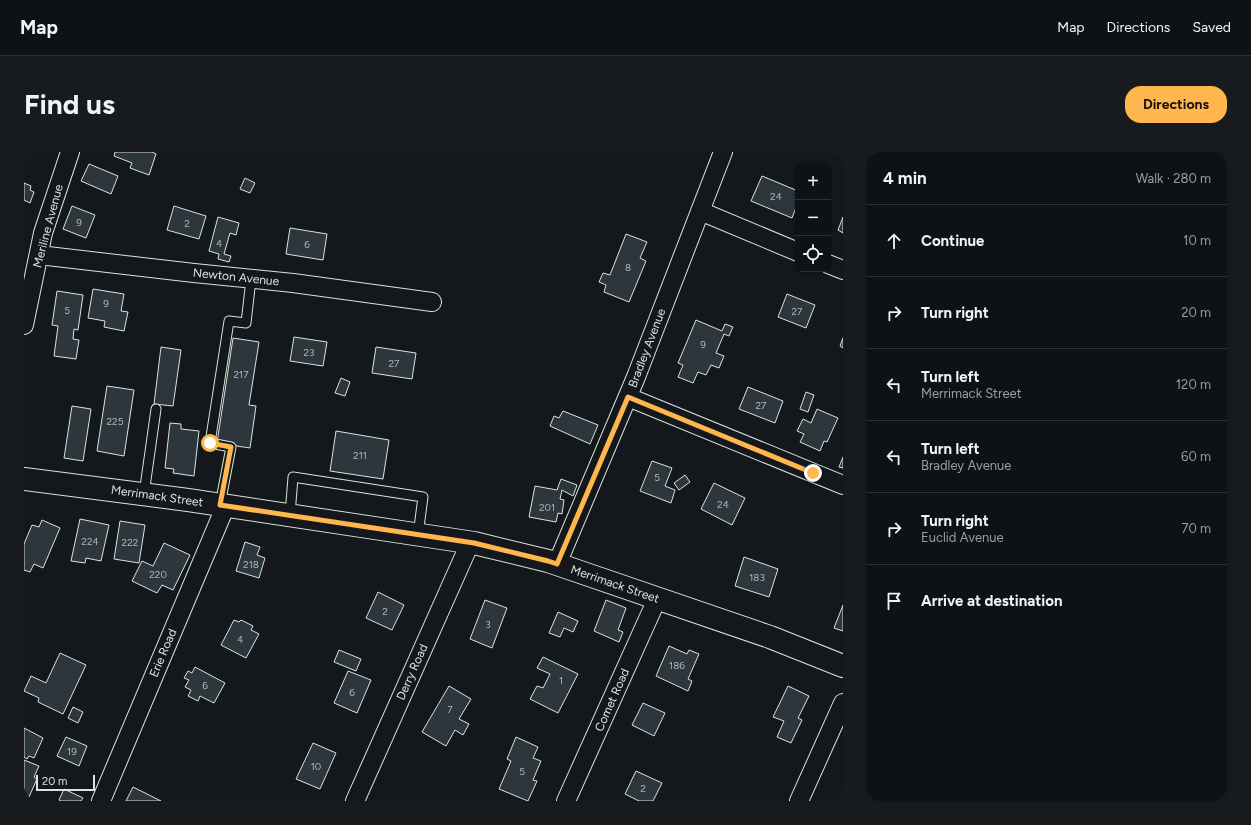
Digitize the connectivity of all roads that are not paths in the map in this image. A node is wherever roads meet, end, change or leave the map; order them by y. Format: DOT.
graph roads {
  1 [pos="70,152"];
  2 [pos="723,152"];
  3 [pos="700,211"];
  4 [pos="795,251"];
  5 [pos="39,255"];
  6 [pos="831,265"];
  7 [pos="843,270"];
  8 [pos="251,279"];
  9 [pos="432,302"];
  10 [pos="24,325"];
  11 [pos="628,397"];
  12 [pos="156,409"];
  13 [pos="24,479"];
  14 [pos="843,486"];
  15 [pos="144,494"];
  16 [pos="223,505"];
  17 [pos="290,515"];
  18 [pos="418,535"];
  19 [pos="470,543"];
  20 [pos="557,564"];
  21 [pos="657,599"];
  22 [pos="843,666"];
  23 [pos="843,703"];
  24 [pos="100,801"];
  25 [pos="354,801"];
  26 [pos="566,801"];
  27 [pos="799,801"];
  1 -- 5 [label="street, Meriline Avenue"];
  2 -- 3 [label="street, Bradley Avenue"];
  3 -- 4 [label="street"];
  3 -- 11 [label="street, Bradley Avenue"];
  5 -- 8 [label="street, Newton Avenue"];
  5 -- 10 [label="street, Meriline Avenue"];
  6 -- 7 [label="street"];
  8 -- 9 [label="street, Newton Avenue"];
  8 -- 16 [label="lane"];
  11 -- 14 [label="street"];
  11 -- 20 [label="street, Bradley Avenue"];
  12 -- 15 [label="lane"];
  13 -- 15 [label="main road, Merrimack Street"];
  15 -- 16 [label="main road, Merrimack Street"];
  16 -- 17 [label="main road, Merrimack Street"];
  16 -- 24 [label="street, Erie Road"];
  17 -- 18 [label="main road, Merrimack Street"];
  17 -- 18 [label="lane"];
  18 -- 19 [label="main road, Merrimack Street"];
  19 -- 20 [label="main road, Merrimack Street"];
  19 -- 25 [label="street, Derry Road"];
  20 -- 21 [label="main road, Merrimack Street"];
  21 -- 22 [label="main road, Merrimack Street"];
  21 -- 26 [label="street, Comet Road"];
  23 -- 27 [label="street"];
}
